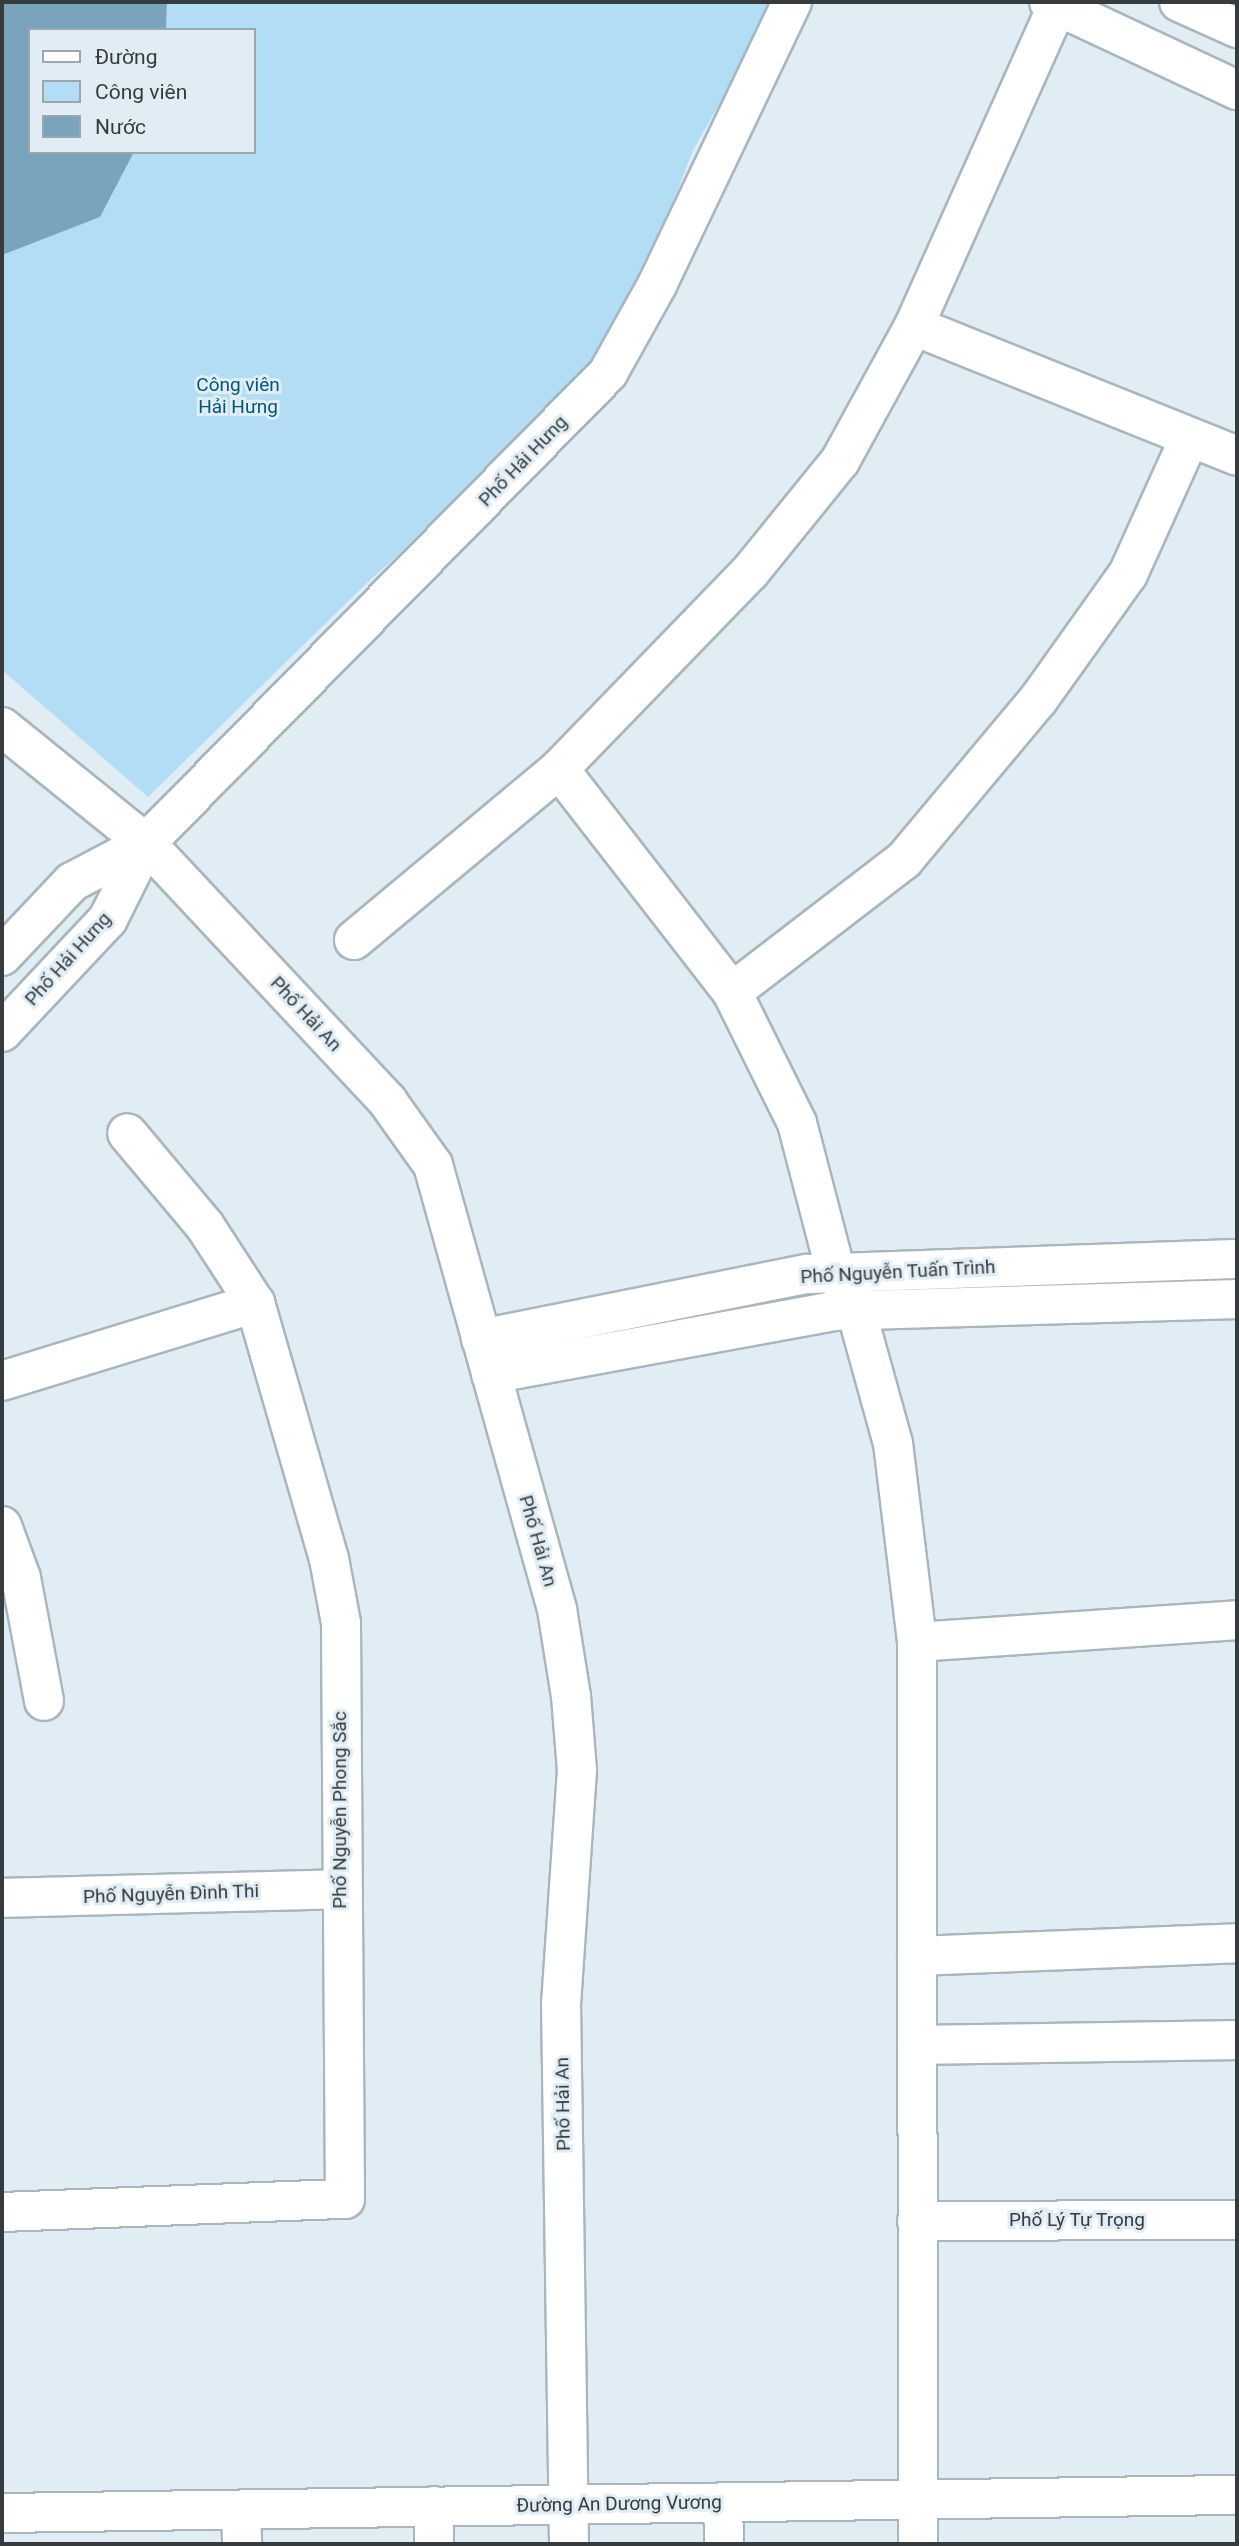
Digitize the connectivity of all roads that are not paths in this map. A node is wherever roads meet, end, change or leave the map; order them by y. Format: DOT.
graph roads {
  1 [pos="792,2"];
  2 [pos="1179,2"];
  3 [pos="1053,4"];
  4 [pos="1237,28"];
  5 [pos="1237,90"];
  6 [pos="914,326"];
  7 [pos="1191,437"];
  8 [pos="1237,456"];
  9 [pos="2,727"];
  10 [pos="559,769"];
  11 [pos="146,843"];
  12 [pos="354,940"];
  13 [pos="2,956"];
  14 [pos="732,992"];
  15 [pos="2,1032"];
  16 [pos="127,1133"];
  17 [pos="1237,1259"];
  18 [pos="836,1273"];
  19 [pos="1237,1299"];
  20 [pos="255,1303"];
  21 [pos="856,1310"];
  22 [pos="486,1357"];
  23 [pos="2,1381"];
  24 [pos="2,1526"];
  25 [pos="1237,1620"];
  26 [pos="917,1642"];
  27 [pos="44,1701"];
  28 [pos="339,1889"];
  29 [pos="2,1898"];
  30 [pos="1237,1943"];
  31 [pos="917,1956"];
  32 [pos="1237,2040"];
  33 [pos="917,2045"];
  34 [pos="2,2212"];
  35 [pos="1237,2220"];
  36 [pos="917,2221"];
  37 [pos="1237,2495"];
  38 [pos="917,2500"];
  39 [pos="723,2502"];
  40 [pos="568,2505"];
  41 [pos="434,2506"];
  42 [pos="2,2513"];
  43 [pos="242,2527"];
  44 [pos="434,2544"];
  45 [pos="569,2544"];
  46 [pos="724,2544"];
  47 [pos="918,2544"];
  1 -- 11 [label="street, Phố Hải Hưng"];
  2 -- 4 [label="street"];
  3 -- 5 [label="street"];
  3 -- 6 [label="street"];
  6 -- 7 [label="street"];
  6 -- 10 [label="street"];
  7 -- 8 [label="street"];
  7 -- 14 [label="street"];
  9 -- 11 [label="street, Phố Hải An"];
  10 -- 12 [label="street"];
  10 -- 14 [label="street"];
  11 -- 13 [label="street, Phố Hải Hưng"];
  11 -- 15 [label="street, Phố Hải Hưng"];
  11 -- 22 [label="street, Phố Hải An"];
  14 -- 18 [label="street"];
  16 -- 20 [label="street, Phố Nguyễn Phong Sắc"];
  17 -- 18 [label="street, Phố Nguyễn Tuấn Trình"];
  18 -- 21 [label="street"];
  18 -- 22 [label="street, Phố Nguyễn Tuấn Trình"];
  19 -- 21 [label="street, Phố Nguyễn Tuấn Trình"];
  20 -- 23 [label="street"];
  20 -- 28 [label="street, Phố Nguyễn Phong Sắc"];
  21 -- 22 [label="street, Phố Nguyễn Tuấn Trình"];
  21 -- 26 [label="street"];
  22 -- 40 [label="street, Phố Hải An"];
  24 -- 27 [label="street"];
  25 -- 26 [label="street"];
  26 -- 31 [label="street"];
  28 -- 29 [label="street, Phố Nguyễn Đình Thi"];
  28 -- 34 [label="street, Phố Nguyễn Phong Sắc"];
  30 -- 31 [label="street"];
  31 -- 33 [label="street"];
  32 -- 33 [label="street"];
  33 -- 36 [label="street"];
  35 -- 36 [label="street, Phố Lý Tự Trọng"];
  36 -- 38 [label="street"];
  37 -- 38 [label="street, Đường An Dương Vương"];
  38 -- 39 [label="street, Đường An Dương Vương"];
  38 -- 47 [label="street"];
  39 -- 40 [label="street, Đường An Dương Vương"];
  39 -- 46 [label="street"];
  40 -- 41 [label="street, Đường An Dương Vương"];
  40 -- 45 [label="street, Phố Hải An"];
  41 -- 43 [label="street, Đường An Dương Vương"];
  41 -- 44 [label="street"];
  42 -- 43 [label="street, Đường An Dương Vương"];
}
